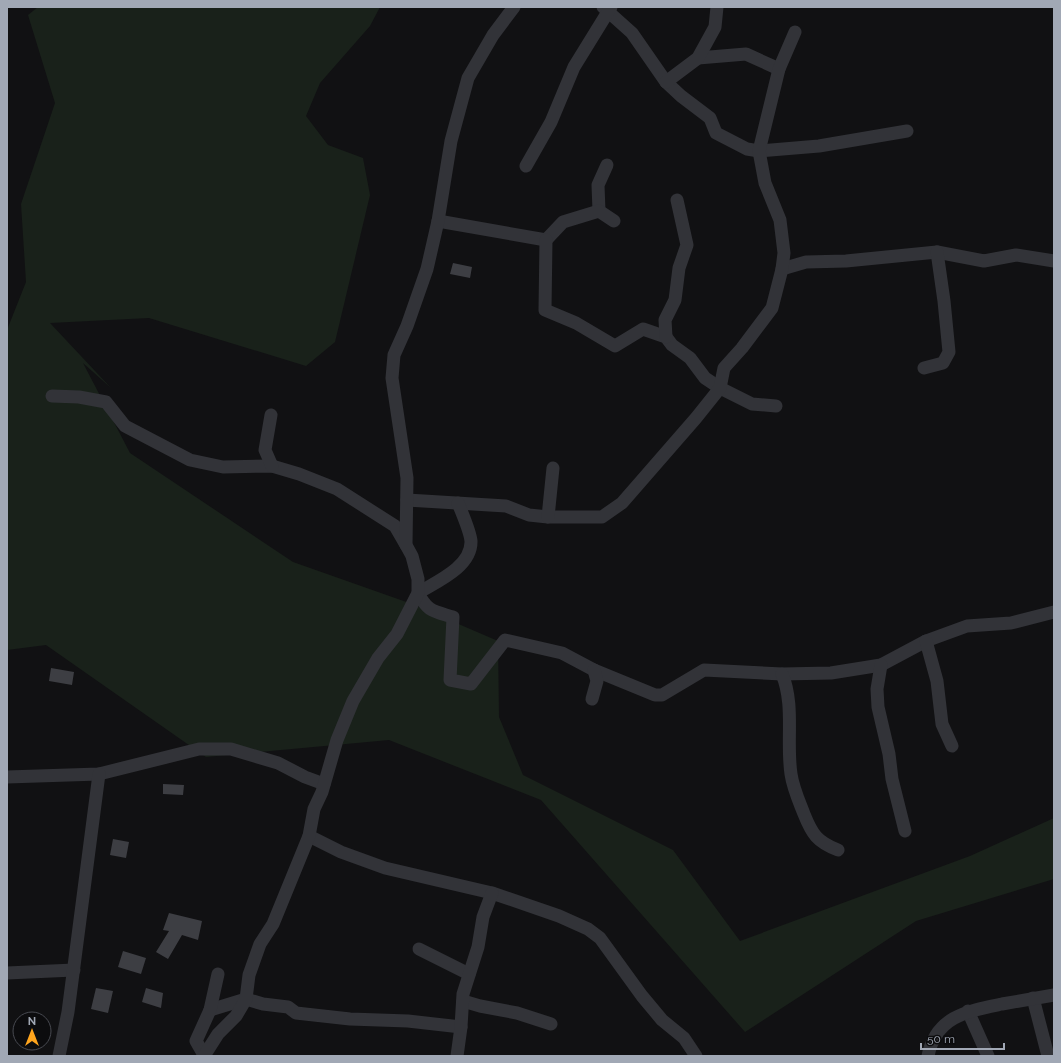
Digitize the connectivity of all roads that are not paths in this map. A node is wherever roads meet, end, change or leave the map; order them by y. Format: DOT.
graph roads {
  1 [pos="514,7"];
  2 [pos="717,7"];
  3 [pos="607,8"];
  4 [pos="795,32"];
  5 [pos="698,58"];
  6 [pos="779,69"];
  7 [pos="666,82"];
  8 [pos="907,130"];
  9 [pos="759,151"];
  10 [pos="607,165"];
  11 [pos="526,166"];
  12 [pos="677,200"];
  13 [pos="599,211"];
  14 [pos="438,221"];
  15 [pos="614,221"];
  16 [pos="546,240"];
  17 [pos="937,252"];
  18 [pos="1054,262"];
  19 [pos="782,269"];
  20 [pos="666,337"];
  21 [pos="924,368"];
  22 [pos="720,388"];
  23 [pos="52,396"];
  24 [pos="776,406"];
  25 [pos="271,415"];
  26 [pos="272,466"];
  27 [pos="553,468"];
  28 [pos="407,500"];
  29 [pos="458,503"];
  30 [pos="548,517"];
  31 [pos="406,545"];
  32 [pos="418,593"];
  33 [pos="1054,612"];
  34 [pos="926,641"];
  35 [pos="881,665"];
  36 [pos="594,670"];
  37 [pos="782,674"];
  38 [pos="592,699"];
  39 [pos="952,746"];
  40 [pos="99,774"];
  41 [pos="7,777"];
  42 [pos="324,784"];
  43 [pos="905,831"];
  44 [pos="309,836"];
  45 [pos="838,850"];
  46 [pos="492,893"];
  47 [pos="419,949"];
  48 [pos="74,970"];
  49 [pos="7,973"];
  50 [pos="218,974"];
  51 [pos="469,974"];
  52 [pos="1054,995"];
  53 [pos="1033,998"];
  54 [pos="246,999"];
  55 [pos="463,1001"];
  56 [pos="210,1010"];
  57 [pos="968,1011"];
  58 [pos="551,1024"];
  59 [pos="461,1027"];
  60 [pos="60,1056"];
  61 [pos="204,1056"];
  62 [pos="457,1056"];
  63 [pos="696,1056"];
  64 [pos="928,1056"];
  65 [pos="988,1056"];
  66 [pos="1048,1056"];
  1 -- 14 [label="street"];
  2 -- 5 [label="street"];
  3 -- 7 [label="street"];
  3 -- 11 [label="street"];
  4 -- 6 [label="street"];
  5 -- 6 [label="street"];
  5 -- 7 [label="street"];
  6 -- 9 [label="street"];
  7 -- 9 [label="street"];
  8 -- 9 [label="street"];
  9 -- 19 [label="street"];
  10 -- 13 [label="street"];
  12 -- 20 [label="street"];
  13 -- 15 [label="street"];
  13 -- 16 [label="street"];
  14 -- 16 [label="street"];
  14 -- 28 [label="street"];
  16 -- 20 [label="street"];
  17 -- 18 [label="street"];
  17 -- 19 [label="street"];
  17 -- 21 [label="street"];
  19 -- 22 [label="street"];
  20 -- 22 [label="street"];
  22 -- 24 [label="street"];
  22 -- 30 [label="street"];
  23 -- 26 [label="street"];
  25 -- 26 [label="street"];
  26 -- 31 [label="street"];
  27 -- 30 [label="street"];
  28 -- 29 [label="street"];
  28 -- 31 [label="street"];
  29 -- 30 [label="street"];
  29 -- 32 [label="street"];
  31 -- 32 [label="street"];
  32 -- 36 [label="street"];
  32 -- 42 [label="street"];
  33 -- 34 [label="street"];
  34 -- 35 [label="street"];
  34 -- 39 [label="street"];
  35 -- 37 [label="street"];
  35 -- 43 [label="street"];
  36 -- 37 [label="street"];
  36 -- 38 [label="street"];
  37 -- 45 [label="street"];
  40 -- 41 [label="street"];
  40 -- 42 [label="street"];
  40 -- 48 [label="street"];
  42 -- 44 [label="street"];
  44 -- 46 [label="street"];
  44 -- 54 [label="street"];
  46 -- 51 [label="street"];
  46 -- 63 [label="street"];
  47 -- 51 [label="street"];
  48 -- 49 [label="street"];
  48 -- 60 [label="street"];
  50 -- 56 [label="street"];
  51 -- 55 [label="street"];
  52 -- 53 [label="street"];
  53 -- 57 [label="street"];
  53 -- 66 [label="street"];
  54 -- 56 [label="street"];
  54 -- 59 [label="street"];
  54 -- 61 [label="street"];
  55 -- 58 [label="street"];
  55 -- 59 [label="street"];
  56 -- 61 [label="street"];
  57 -- 64 [label="street"];
  57 -- 65 [label="street"];
  59 -- 62 [label="street"];
}
